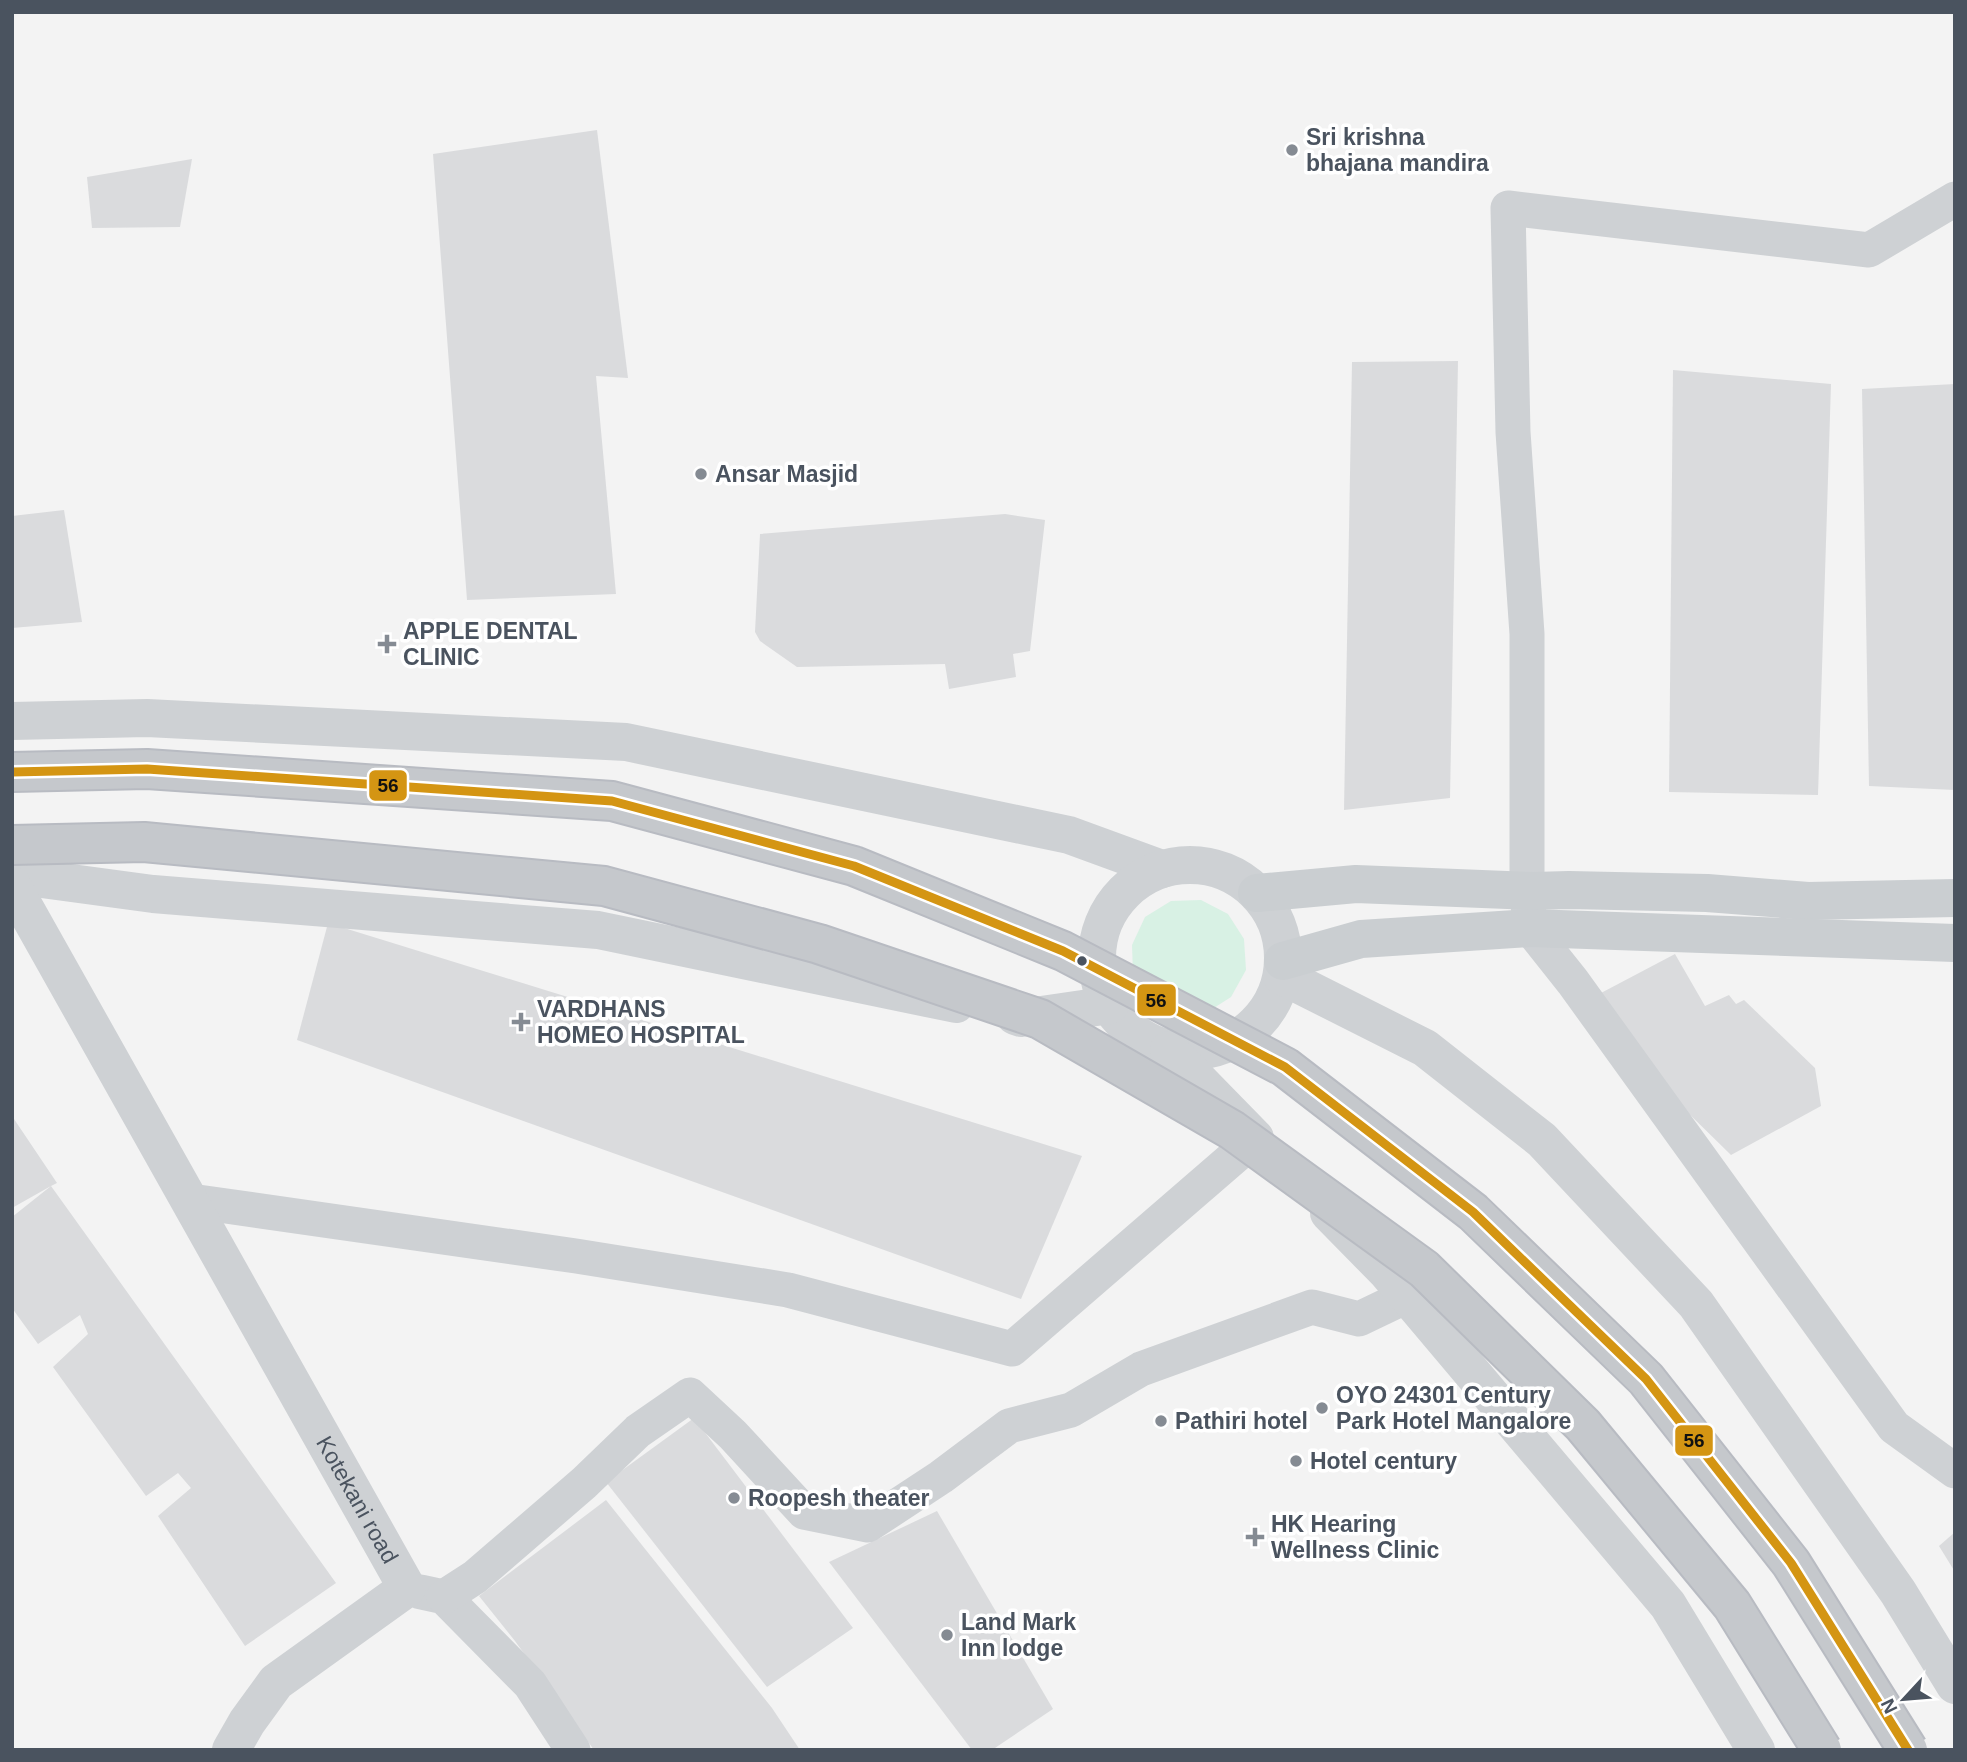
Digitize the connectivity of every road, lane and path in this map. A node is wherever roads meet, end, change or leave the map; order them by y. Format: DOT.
graph roads {
  1 [pos="1955,199"];
  2 [pos="12,721"];
  3 [pos="12,772"];
  4 [pos="12,845"];
  5 [pos="1162,869"];
  6 [pos="12,875"];
  7 [pos="12,885"];
  8 [pos="1257,893"];
  9 [pos="1955,898"];
  10 [pos="1530,903"];
  11 [pos="1955,943"];
  12 [pos="1283,968"];
  13 [pos="1110,1005"];
  14 [pos="1169,1050"];
  15 [pos="1256,1138"];
  16 [pos="191,1201"];
  17 [pos="1407,1296"];
  18 [pos="1955,1471"];
  19 [pos="407,1588"];
  20 [pos="444,1597"];
  21 [pos="1955,1685"];
  22 [pos="231,1750"];
  23 [pos="573,1750"];
  24 [pos="1756,1750"];
  25 [pos="1822,1750"];
  26 [pos="1908,1750"];
  1 -- 10 [label="street"];
  2 -- 5 [label="street"];
  3 -- 26 [label="highway, bridge"];
  4 -- 25 [label="highway, bridge"];
  5 -- 8 [label="street"];
  5 -- 13 [label="street"];
  6 -- 13 [label="street"];
  7 -- 16 [label="street, Kotekani road"];
  8 -- 10 [label="main road"];
  8 -- 12 [label="street"];
  9 -- 10 [label="main road"];
  10 -- 11 [label="main road"];
  10 -- 12 [label="main road"];
  10 -- 18 [label="street"];
  12 -- 14 [label="street"];
  12 -- 21 [label="street"];
  13 -- 14 [label="street"];
  14 -- 15 [label="street"];
  15 -- 16 [label="street"];
  15 -- 17 [label="street"];
  16 -- 19 [label="street, Kotekani road"];
  17 -- 20 [label="street"];
  17 -- 24 [label="street"];
  19 -- 20 [label="street"];
  19 -- 22 [label="street, Kotekani road"];
  20 -- 23 [label="street"];
}
